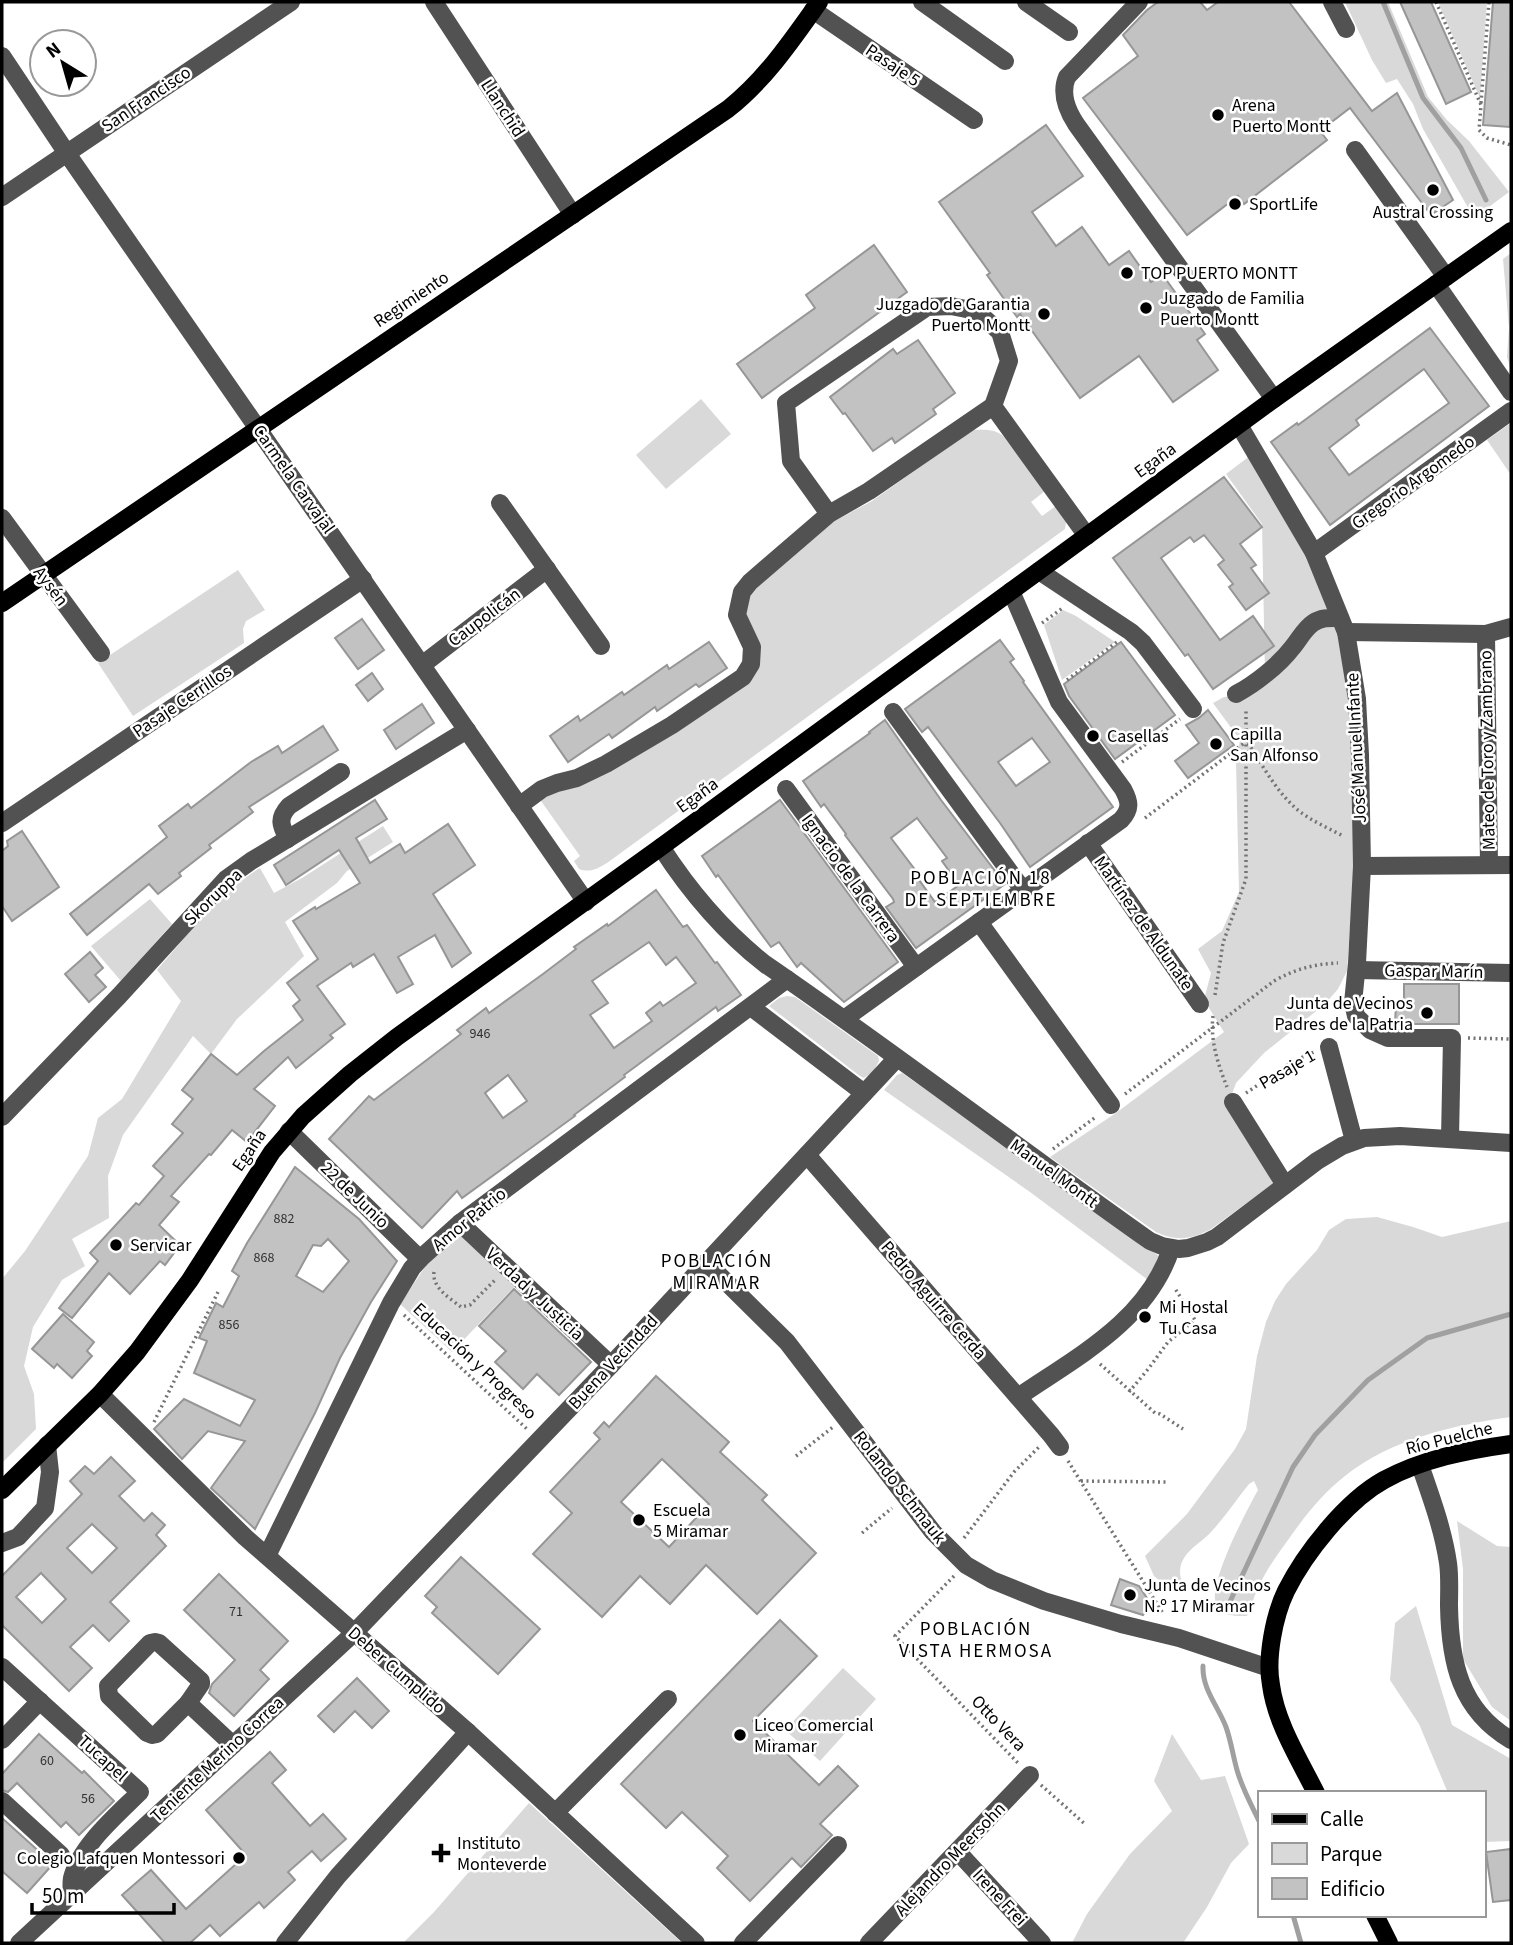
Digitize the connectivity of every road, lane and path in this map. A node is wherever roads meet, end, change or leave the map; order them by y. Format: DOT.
graph roads {
  1 [pos="291,2"];
  2 [pos="434,2"];
  3 [pos="922,2"];
  4 [pos="1026,2"];
  5 [pos="1139,2"];
  6 [pos="1332,2"];
  7 [pos="1436,2"];
  8 [pos="1489,2"];
  9 [pos="816,6"];
  10 [pos="1346,29"];
  11 [pos="1069,32"];
  12 [pos="2,56"];
  13 [pos="1005,61"];
  14 [pos="1481,105"];
  15 [pos="974,120"];
  16 [pos="1511,145"];
  17 [pos="1355,150"];
  18 [pos="66,152"];
  19 [pos="2,197"];
  20 [pos="573,215"];
  21 [pos="1511,231"];
  22 [pos="1441,281"];
  23 [pos="1511,392"];
  24 [pos="1274,399"];
  25 [pos="993,406"];
  26 [pos="1511,411"];
  27 [pos="1240,425"];
  28 [pos="258,428"];
  29 [pos="500,503"];
  30 [pos="829,514"];
  31 [pos="2,517"];
  32 [pos="1087,536"];
  33 [pos="1314,554"];
  34 [pos="547,569"];
  35 [pos="1040,571"];
  36 [pos="42,575"];
  37 [pos="363,579"];
  38 [pos="1011,592"];
  39 [pos="2,603"];
  40 [pos="1064,607"];
  41 [pos="1041,624"];
  42 [pos="1343,625"];
  43 [pos="1511,627"];
  44 [pos="1486,634"];
  45 [pos="1120,640"];
  46 [pos="601,646"];
  47 [pos="101,653"];
  48 [pos="422,664"];
  49 [pos="1059,685"];
  50 [pos="1243,690"];
  51 [pos="1194,709"];
  52 [pos="893,712"];
  53 [pos="467,730"];
  54 [pos="1247,741"];
  55 [pos="1110,771"];
  56 [pos="341,772"];
  57 [pos="786,789"];
  58 [pos="519,806"];
  59 [pos="1139,822"];
  60 [pos="2,823"];
  61 [pos="288,839"];
  62 [pos="1088,844"];
  63 [pos="1362,845"];
  64 [pos="661,847"];
  65 [pos="1511,865"];
  66 [pos="1362,866"];
  67 [pos="1489,866"];
  68 [pos="1023,890"];
  69 [pos="586,902"];
  70 [pos="979,922"];
  71 [pos="916,967"];
  72 [pos="1357,967"];
  73 [pos="1511,973"];
  74 [pos="787,979"];
  75 [pos="1200,1003"];
  76 [pos="751,1007"];
  77 [pos="844,1019"];
  78 [pos="1211,1031"];
  79 [pos="1452,1038"];
  80 [pos="1511,1039"];
  81 [pos="1329,1047"];
  82 [pos="897,1058"];
  83 [pos="864,1093"];
  84 [pos="1233,1102"];
  85 [pos="1111,1105"];
  86 [pos="2,1117"];
  87 [pos="289,1131"];
  88 [pos="1450,1138"];
  89 [pos="1354,1141"];
  90 [pos="1511,1143"];
  91 [pos="807,1155"];
  92 [pos="1285,1185"];
  93 [pos="460,1223"];
  94 [pos="1171,1249"];
  95 [pos="420,1259"];
  96 [pos="706,1262"];
  97 [pos="507,1267"];
  98 [pos="435,1270"];
  99 [pos="1174,1287"];
  100 [pos="218,1292"];
  101 [pos="391,1303"];
  102 [pos="1086,1351"];
  103 [pos="611,1365"];
  104 [pos="1129,1392"];
  105 [pos="100,1394"];
  106 [pos="1018,1397"];
  107 [pos="845,1417"];
  108 [pos="1183,1429"];
  109 [pos="146,1440"];
  110 [pos="539,1440"];
  111 [pos="1056,1441"];
  112 [pos="1511,1444"];
  113 [pos="47,1445"];
  114 [pos="796,1456"];
  115 [pos="1420,1465"];
  116 [pos="1081,1481"];
  117 [pos="1166,1482"];
  118 [pos="2,1490"];
  119 [pos="905,1497"];
  120 [pos="862,1533"];
  121 [pos="2,1544"];
  122 [pos="267,1556"];
  123 [pos="959,1559"];
  124 [pos="354,1633"];
  125 [pos="1179,1638"];
  126 [pos="2,1667"];
  127 [pos="1269,1668"];
  128 [pos="668,1699"];
  129 [pos="40,1701"];
  130 [pos="188,1703"];
  131 [pos="468,1732"];
  132 [pos="2,1740"];
  133 [pos="1511,1740"];
  134 [pos="233,1745"];
  135 [pos="1030,1775"];
  136 [pos="1315,1791"];
  137 [pos="2,1801"];
  138 [pos="555,1813"];
  139 [pos="1086,1825"];
  140 [pos="838,1845"];
  141 [pos="958,1852"];
  142 [pos="61,1855"];
  143 [pos="71,1895"];
  144 [pos="1376,1917"];
  145 [pos="19,1943"];
  146 [pos="285,1943"];
  147 [pos="696,1943"];
  148 [pos="743,1943"];
  149 [pos="869,1943"];
  150 [pos="1042,1943"];
  151 [pos="1389,1943"];
  1 -- 18 [label="street, San Francisco"];
  2 -- 20 [label="street, Llanchid"];
  3 -- 13 [label="street"];
  4 -- 11 [label="street"];
  5 -- 24 [label="street"];
  6 -- 10 [label="street"];
  7 -- 14 [label="path"];
  8 -- 14 [label="path"];
  9 -- 15 [label="street, Pasaje 5"];
  9 -- 20 [label="main road, Regimiento"];
  12 -- 18 [label="street, Carmela Carvajal"];
  14 -- 16 [label="path"];
  17 -- 22 [label="street"];
  18 -- 19 [label="street, San Francisco"];
  18 -- 28 [label="street, Carmela Carvajal"];
  20 -- 28 [label="main road, Regimiento"];
  21 -- 22 [label="main road, Egaña"];
  22 -- 23 [label="street"];
  22 -- 24 [label="main road, Egaña"];
  24 -- 27 [label="main road, Egaña"];
  25 -- 30 [label="street"];
  25 -- 30 [label="street"];
  25 -- 32 [label="street"];
  26 -- 33 [label="street, Gregorio Argomedo"];
  27 -- 32 [label="main road, Egaña"];
  27 -- 33 [label="street, José Manuel Infante"];
  28 -- 36 [label="main road, Regimiento"];
  28 -- 37 [label="street, Carmela Carvajal"];
  29 -- 34 [label="street"];
  30 -- 58 [label="street"];
  31 -- 36 [label="street, Aysén"];
  32 -- 35 [label="main road, Egaña"];
  33 -- 42 [label="street, José Manuel Infante"];
  34 -- 46 [label="street"];
  34 -- 48 [label="street, Caupolicán"];
  35 -- 38 [label="main road, Egaña"];
  35 -- 51 [label="street"];
  36 -- 39 [label="main road, Regimiento"];
  36 -- 47 [label="street, Aysén"];
  37 -- 48 [label="street, Carmela Carvajal"];
  37 -- 60 [label="street, Pasaje Cerrillos"];
  38 -- 55 [label="street"];
  38 -- 64 [label="main road, Egaña"];
  40 -- 41 [label="path"];
  42 -- 44 [label="street"];
  42 -- 50 [label="street"];
  42 -- 63 [label="street, José Manuel Infante"];
  43 -- 44 [label="street"];
  44 -- 67 [label="street, Mateo de Toro y Zambrano"];
  45 -- 49 [label="path"];
  48 -- 53 [label="street, Carmela Carvajal"];
  50 -- 54 [label="path"];
  51 -- 55 [label="path"];
  52 -- 68 [label="street"];
  53 -- 58 [label="street, Carmela Carvajal"];
  53 -- 61 [label="street, Skoruppa"];
  54 -- 59 [label="path"];
  54 -- 63 [label="path"];
  54 -- 78 [label="path"];
  55 -- 62 [label="street"];
  56 -- 61 [label="street"];
  57 -- 71 [label="street, Ignacio de la Carrera"];
  58 -- 69 [label="street, Carmela Carvajal"];
  61 -- 86 [label="street, Skoruppa"];
  62 -- 68 [label="street"];
  62 -- 75 [label="street, Martínez de Aldunate"];
  63 -- 66 [label="street, José Manuel Infante"];
  64 -- 69 [label="main road, Egaña"];
  64 -- 74 [label="street, Manuel Montt"];
  65 -- 67 [label="street"];
  66 -- 67 [label="street"];
  66 -- 72 [label="street, José Manuel Infante"];
  68 -- 70 [label="street"];
  69 -- 87 [label="main road, Egaña"];
  70 -- 71 [label="street"];
  70 -- 85 [label="street"];
  71 -- 77 [label="street"];
  72 -- 73 [label="street, Gaspar Marín"];
  72 -- 78 [label="path"];
  72 -- 79 [label="street, José Manuel Infante"];
  74 -- 76 [label="street, Amor Patrio"];
  74 -- 77 [label="street, Manuel Montt"];
  76 -- 83 [label="street"];
  76 -- 93 [label="street, Amor Patrio"];
  77 -- 82 [label="street, Manuel Montt"];
  78 -- 84 [label="path"];
  79 -- 80 [label="path"];
  79 -- 88 [label="street"];
  81 -- 84 [label="path, Pasaje 1"];
  81 -- 89 [label="street"];
  82 -- 83 [label="street, Buena Vecindad"];
  82 -- 94 [label="street, Manuel Montt"];
  83 -- 91 [label="street, Buena Vecindad"];
  84 -- 92 [label="street"];
  87 -- 95 [label="street, 22 de Junio"];
  87 -- 105 [label="main road, Egaña"];
  88 -- 89 [label="street"];
  88 -- 90 [label="street"];
  89 -- 92 [label="street"];
  91 -- 96 [label="street, Buena Vecindad"];
  91 -- 106 [label="street, Pedro Aguirre Cerda"];
  92 -- 94 [label="street"];
  93 -- 95 [label="street, Amor Patrio"];
  93 -- 97 [label="street, Verdad y Justicia"];
  94 -- 102 [label="street"];
  95 -- 101 [label="street, Amor Patrio"];
  96 -- 103 [label="street, Buena Vecindad"];
  96 -- 107 [label="street, Rolando Schmauk"];
  97 -- 98 [label="path"];
  97 -- 103 [label="street, Verdad y Justicia"];
  99 -- 104 [label="path"];
  100 -- 109 [label="path"];
  101 -- 110 [label="path, Educación y Progreso"];
  101 -- 122 [label="street, Amor Patrio"];
  102 -- 104 [label="path"];
  102 -- 106 [label="street"];
  103 -- 110 [label="street, Buena Vecindad"];
  104 -- 108 [label="path"];
  105 -- 109 [label="street, Deber Cumplido"];
  105 -- 113 [label="main road, Egaña"];
  106 -- 111 [label="street, Pedro Aguirre Cerda"];
  107 -- 114 [label="path"];
  107 -- 119 [label="street, Rolando Schmauk"];
  109 -- 122 [label="street, Deber Cumplido"];
  110 -- 124 [label="street, Buena Vecindad"];
  111 -- 116 [label="path"];
  111 -- 123 [label="path"];
  112 -- 115 [label="main road, Río Puelche"];
  113 -- 118 [label="main road, Egaña"];
  113 -- 121 [label="street"];
  115 -- 127 [label="main road, Río Puelche"];
  115 -- 133 [label="street"];
  116 -- 117 [label="path"];
  116 -- 125 [label="path"];
  119 -- 120 [label="path"];
  119 -- 123 [label="street, Rolando Schmauk"];
  122 -- 124 [label="street, Deber Cumplido"];
  123 -- 125 [label="street, Rolando Schmauk"];
  123 -- 135 [label="path, Otto Vera"];
  124 -- 131 [label="street, Deber Cumplido"];
  124 -- 134 [label="street, Teniente Merino Correa"];
  125 -- 127 [label="street, Rolando Schmauk"];
  126 -- 129 [label="street, Tucapel"];
  127 -- 136 [label="main road, Río Puelche"];
  128 -- 138 [label="street"];
  129 -- 132 [label="street"];
  129 -- 143 [label="street, Tucapel"];
  130 -- 130 [label="street"];
  130 -- 134 [label="street"];
  131 -- 138 [label="street, Deber Cumplido"];
  131 -- 146 [label="street"];
  134 -- 143 [label="street, Teniente Merino Correa"];
  135 -- 139 [label="path, Otto Vera"];
  135 -- 141 [label="street, Alejandro Meersohn"];
  137 -- 142 [label="street"];
  138 -- 147 [label="street, Deber Cumplido"];
  140 -- 148 [label="street"];
  141 -- 149 [label="street, Alejandro Meersohn"];
  141 -- 150 [label="street, Irene Frei"];
  143 -- 145 [label="street, Teniente Merino Correa"];
  144 -- 151 [label="main road"];
}
